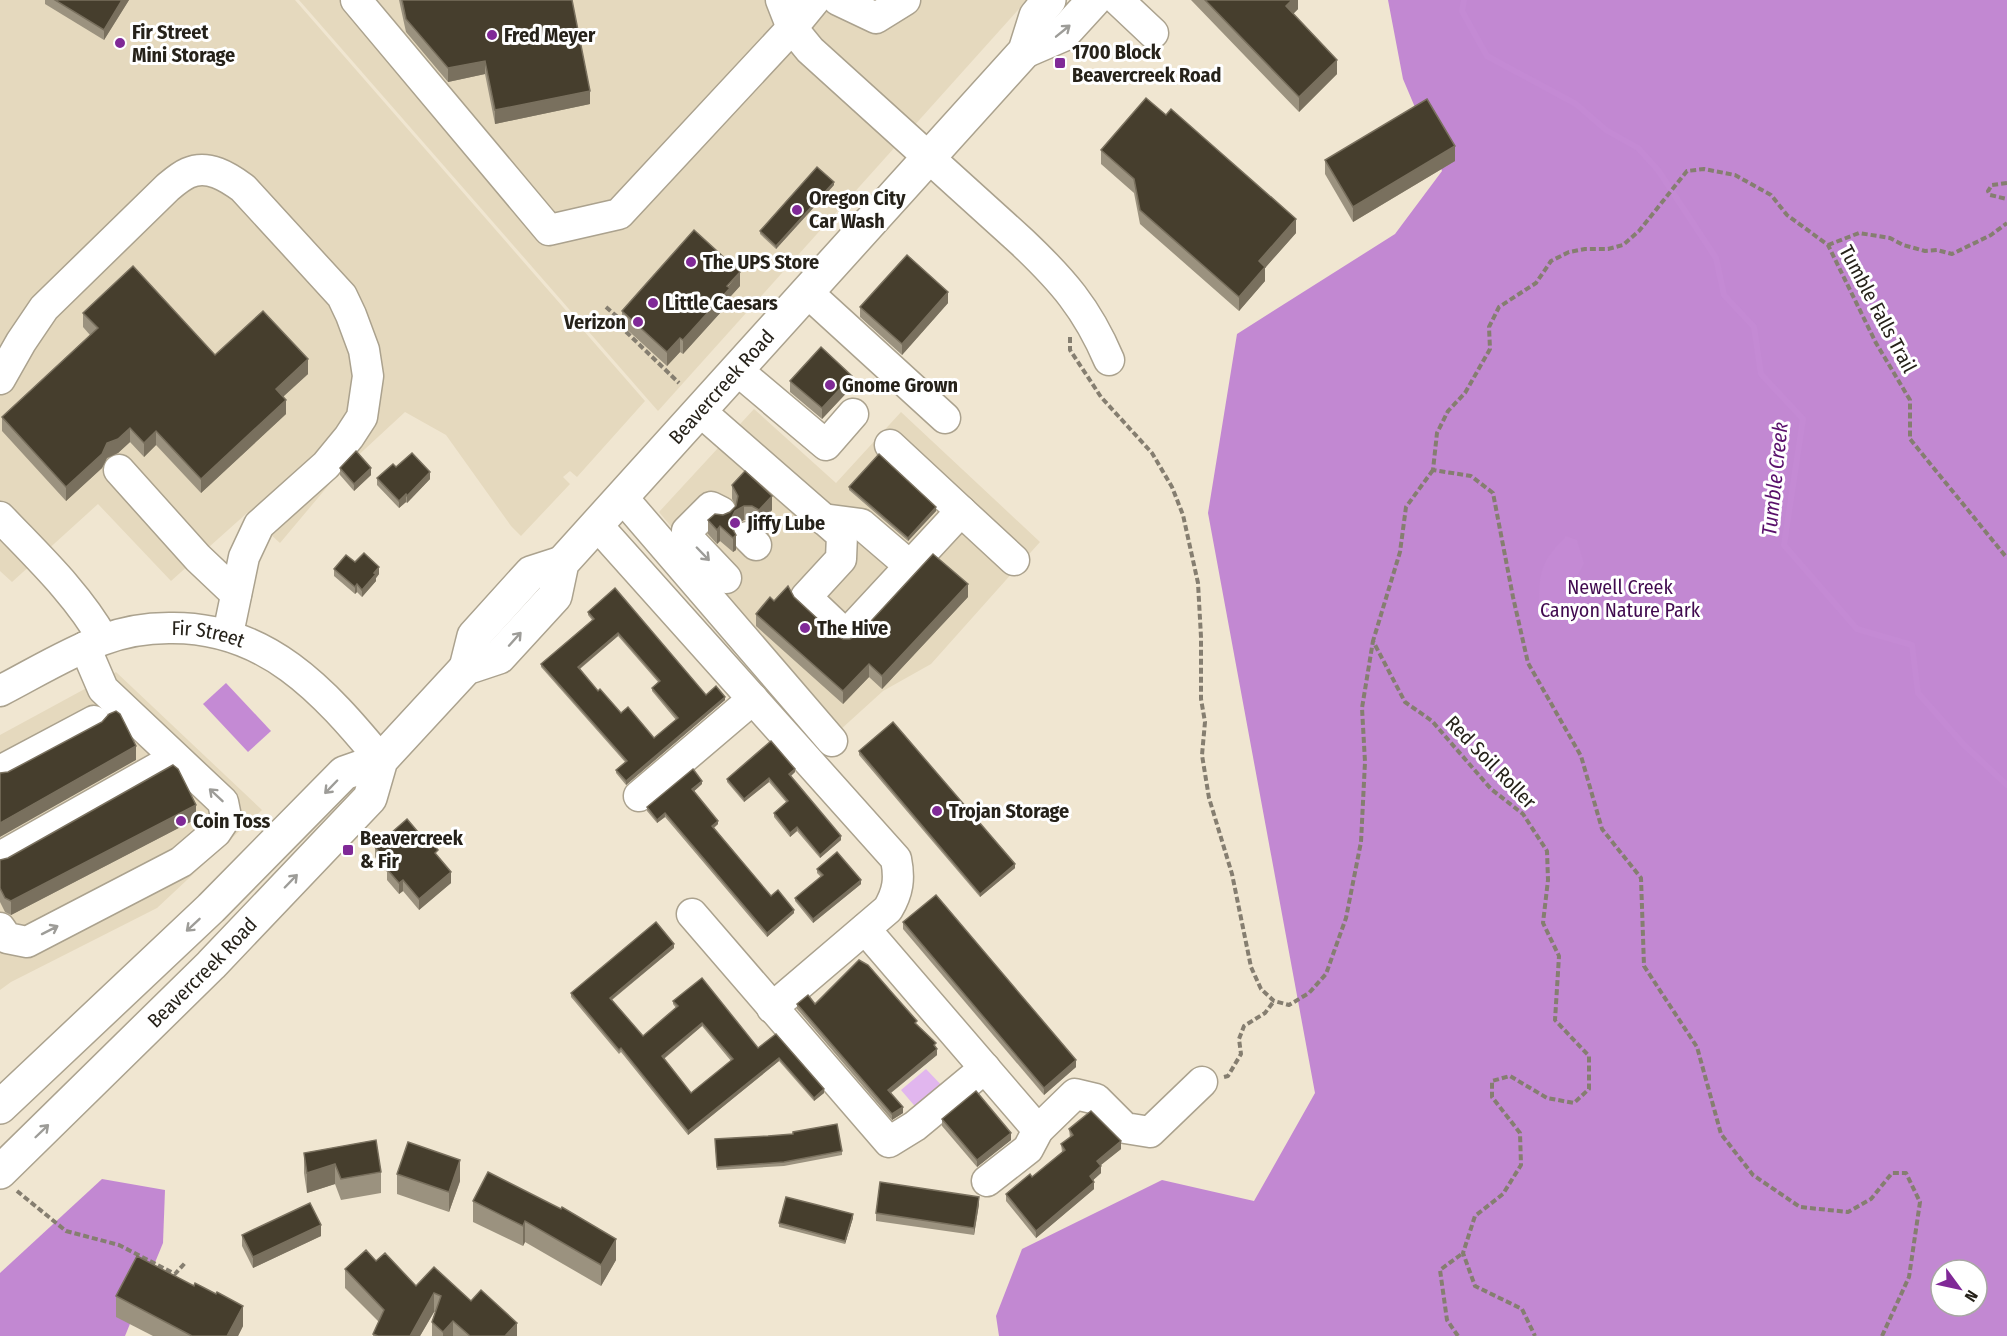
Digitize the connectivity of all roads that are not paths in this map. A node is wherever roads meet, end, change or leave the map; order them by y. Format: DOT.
graph roads {
  1 [pos="356,0"];
  2 [pos="781,0"];
  3 [pos="815,0"];
  4 [pos="838,0"];
  5 [pos="905,0"];
  6 [pos="1049,0"];
  7 [pos="1094,0"];
  8 [pos="1118,0"];
  9 [pos="792,28"];
  10 [pos="1153,33"];
  11 [pos="1024,51"];
  12 [pos="928,158"];
  13 [pos="807,292"];
  14 [pos="1109,360"];
  15 [pos="737,370"];
  16 [pos="0,379"];
  17 [pos="700,411"];
  18 [pos="854,414"];
  19 [pos="945,418"];
  20 [pos="890,446"];
  21 [pos="119,470"];
  22 [pos="622,497"];
  23 [pos="961,511"];
  24 [pos="721,512"];
  25 [pos="0,517"];
  26 [pos="823,519"];
  27 [pos="597,525"];
  28 [pos="1014,560"];
  29 [pos="910,567"];
  30 [pos="726,578"];
  31 [pos="236,594"];
  32 [pos="228,634"];
  33 [pos="94,643"];
  34 [pos="0,691"];
  35 [pos="753,699"];
  36 [pos="94,722"];
  37 [pos="832,741"];
  38 [pos="175,758"];
  39 [pos="381,760"];
  40 [pos="0,771"];
  41 [pos="639,796"];
  42 [pos="0,857"];
  43 [pos="692,914"];
  44 [pos="0,928"];
  45 [pos="865,929"];
  46 [pos="772,1008"];
  47 [pos="985,1068"];
  48 [pos="1202,1082"];
  49 [pos="0,1107"];
  50 [pos="1038,1130"];
  51 [pos="987,1180"];
  52 [pos="8,1182"];
  1 -- 9 [label="street"];
  2 -- 9 [label="street"];
  3 -- 9 [label="street"];
  4 -- 5 [label="street"];
  6 -- 11 [label="main road, Beavercreek Road"];
  11 -- 7 [label="main road, Beavercreek Road, one-way"];
  8 -- 10 [label="street"];
  9 -- 12 [label="street"];
  11 -- 12 [label="main road, Beavercreek Road"];
  12 -- 13 [label="main road, Beavercreek Road"];
  12 -- 14 [label="street"];
  13 -- 15 [label="main road, Beavercreek Road"];
  13 -- 19 [label="street"];
  15 -- 17 [label="main road, Beavercreek Road"];
  15 -- 18 [label="street"];
  16 -- 31 [label="street"];
  17 -- 22 [label="main road, Beavercreek Road"];
  17 -- 26 [label="street"];
  20 -- 23 [label="street"];
  21 -- 31 [label="street"];
  22 -- 27 [label="main road, Beavercreek Road"];
  22 -- 37 [label="street"];
  23 -- 28 [label="street"];
  23 -- 29 [label="street"];
  24 -- 30 [label="street, one-way"];
  25 -- 33 [label="street"];
  26 -- 29 [label="street"];
  26 -- 29 [label="street"];
  27 -- 35 [label="street"];
  27 -- 39 [label="main road, Beavercreek Road"];
  31 -- 32 [label="street"];
  32 -- 33 [label="street, Fir Street"];
  32 -- 39 [label="street, Fir Street"];
  33 -- 34 [label="street, Fir Street"];
  33 -- 38 [label="street"];
  35 -- 41 [label="street"];
  35 -- 45 [label="street"];
  36 -- 40 [label="street"];
  38 -- 42 [label="street"];
  44 -- 38 [label="street, one-way"];
  39 -- 49 [label="main road, Beavercreek Road, one-way"];
  52 -- 39 [label="main road, Beavercreek Road, one-way"];
  43 -- 46 [label="street"];
  45 -- 46 [label="street"];
  45 -- 47 [label="street"];
  46 -- 47 [label="street"];
  47 -- 50 [label="street"];
  48 -- 50 [label="street"];
  50 -- 51 [label="street"];
}
